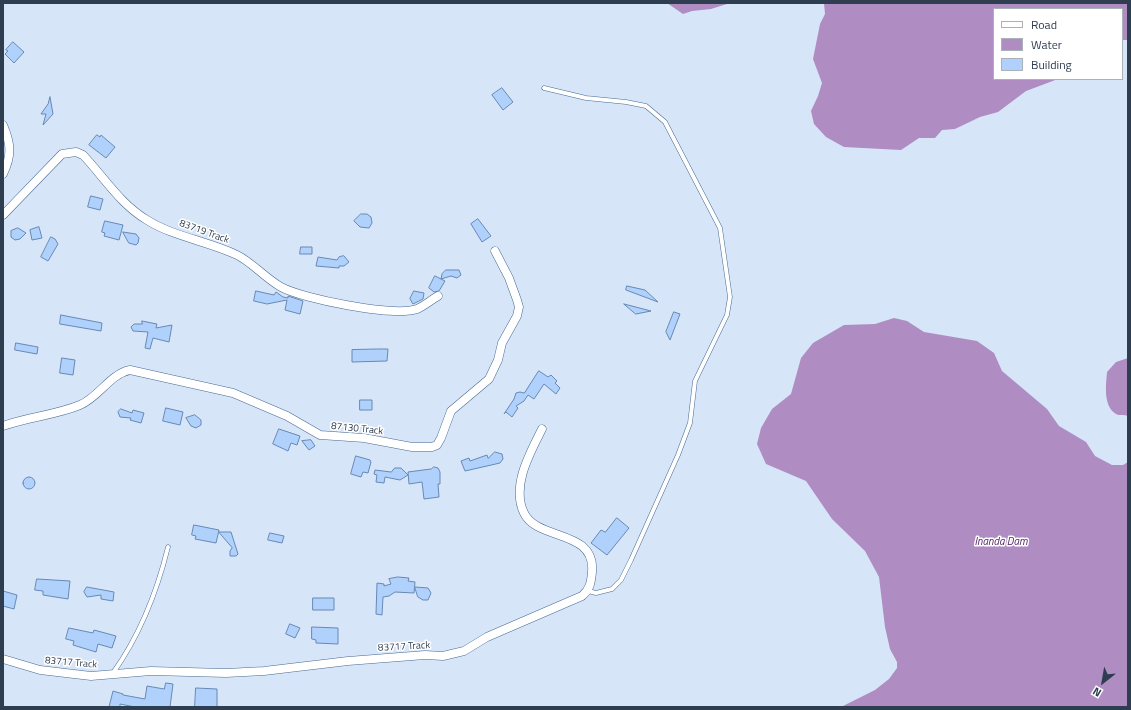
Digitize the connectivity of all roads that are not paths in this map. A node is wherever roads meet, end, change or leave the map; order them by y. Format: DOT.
graph roads {
  1 [pos="544,88"];
  2 [pos="3,125"];
  3 [pos="3,174"];
  4 [pos="3,215"];
  5 [pos="495,251"];
  6 [pos="438,296"];
  7 [pos="3,426"];
  8 [pos="542,429"];
  9 [pos="168,547"];
  10 [pos="588,591"];
  11 [pos="3,659"];
  12 [pos="113,674"];
  1 -- 10 [label="lane"];
  2 -- 3 [label="street"];
  4 -- 6 [label="street, 83719 Track"];
  5 -- 7 [label="street, 87130 Track"];
  8 -- 10 [label="street"];
  9 -- 12 [label="lane"];
  10 -- 12 [label="street, 83717 Track"];
  11 -- 12 [label="street, 83717 Track"];
}
